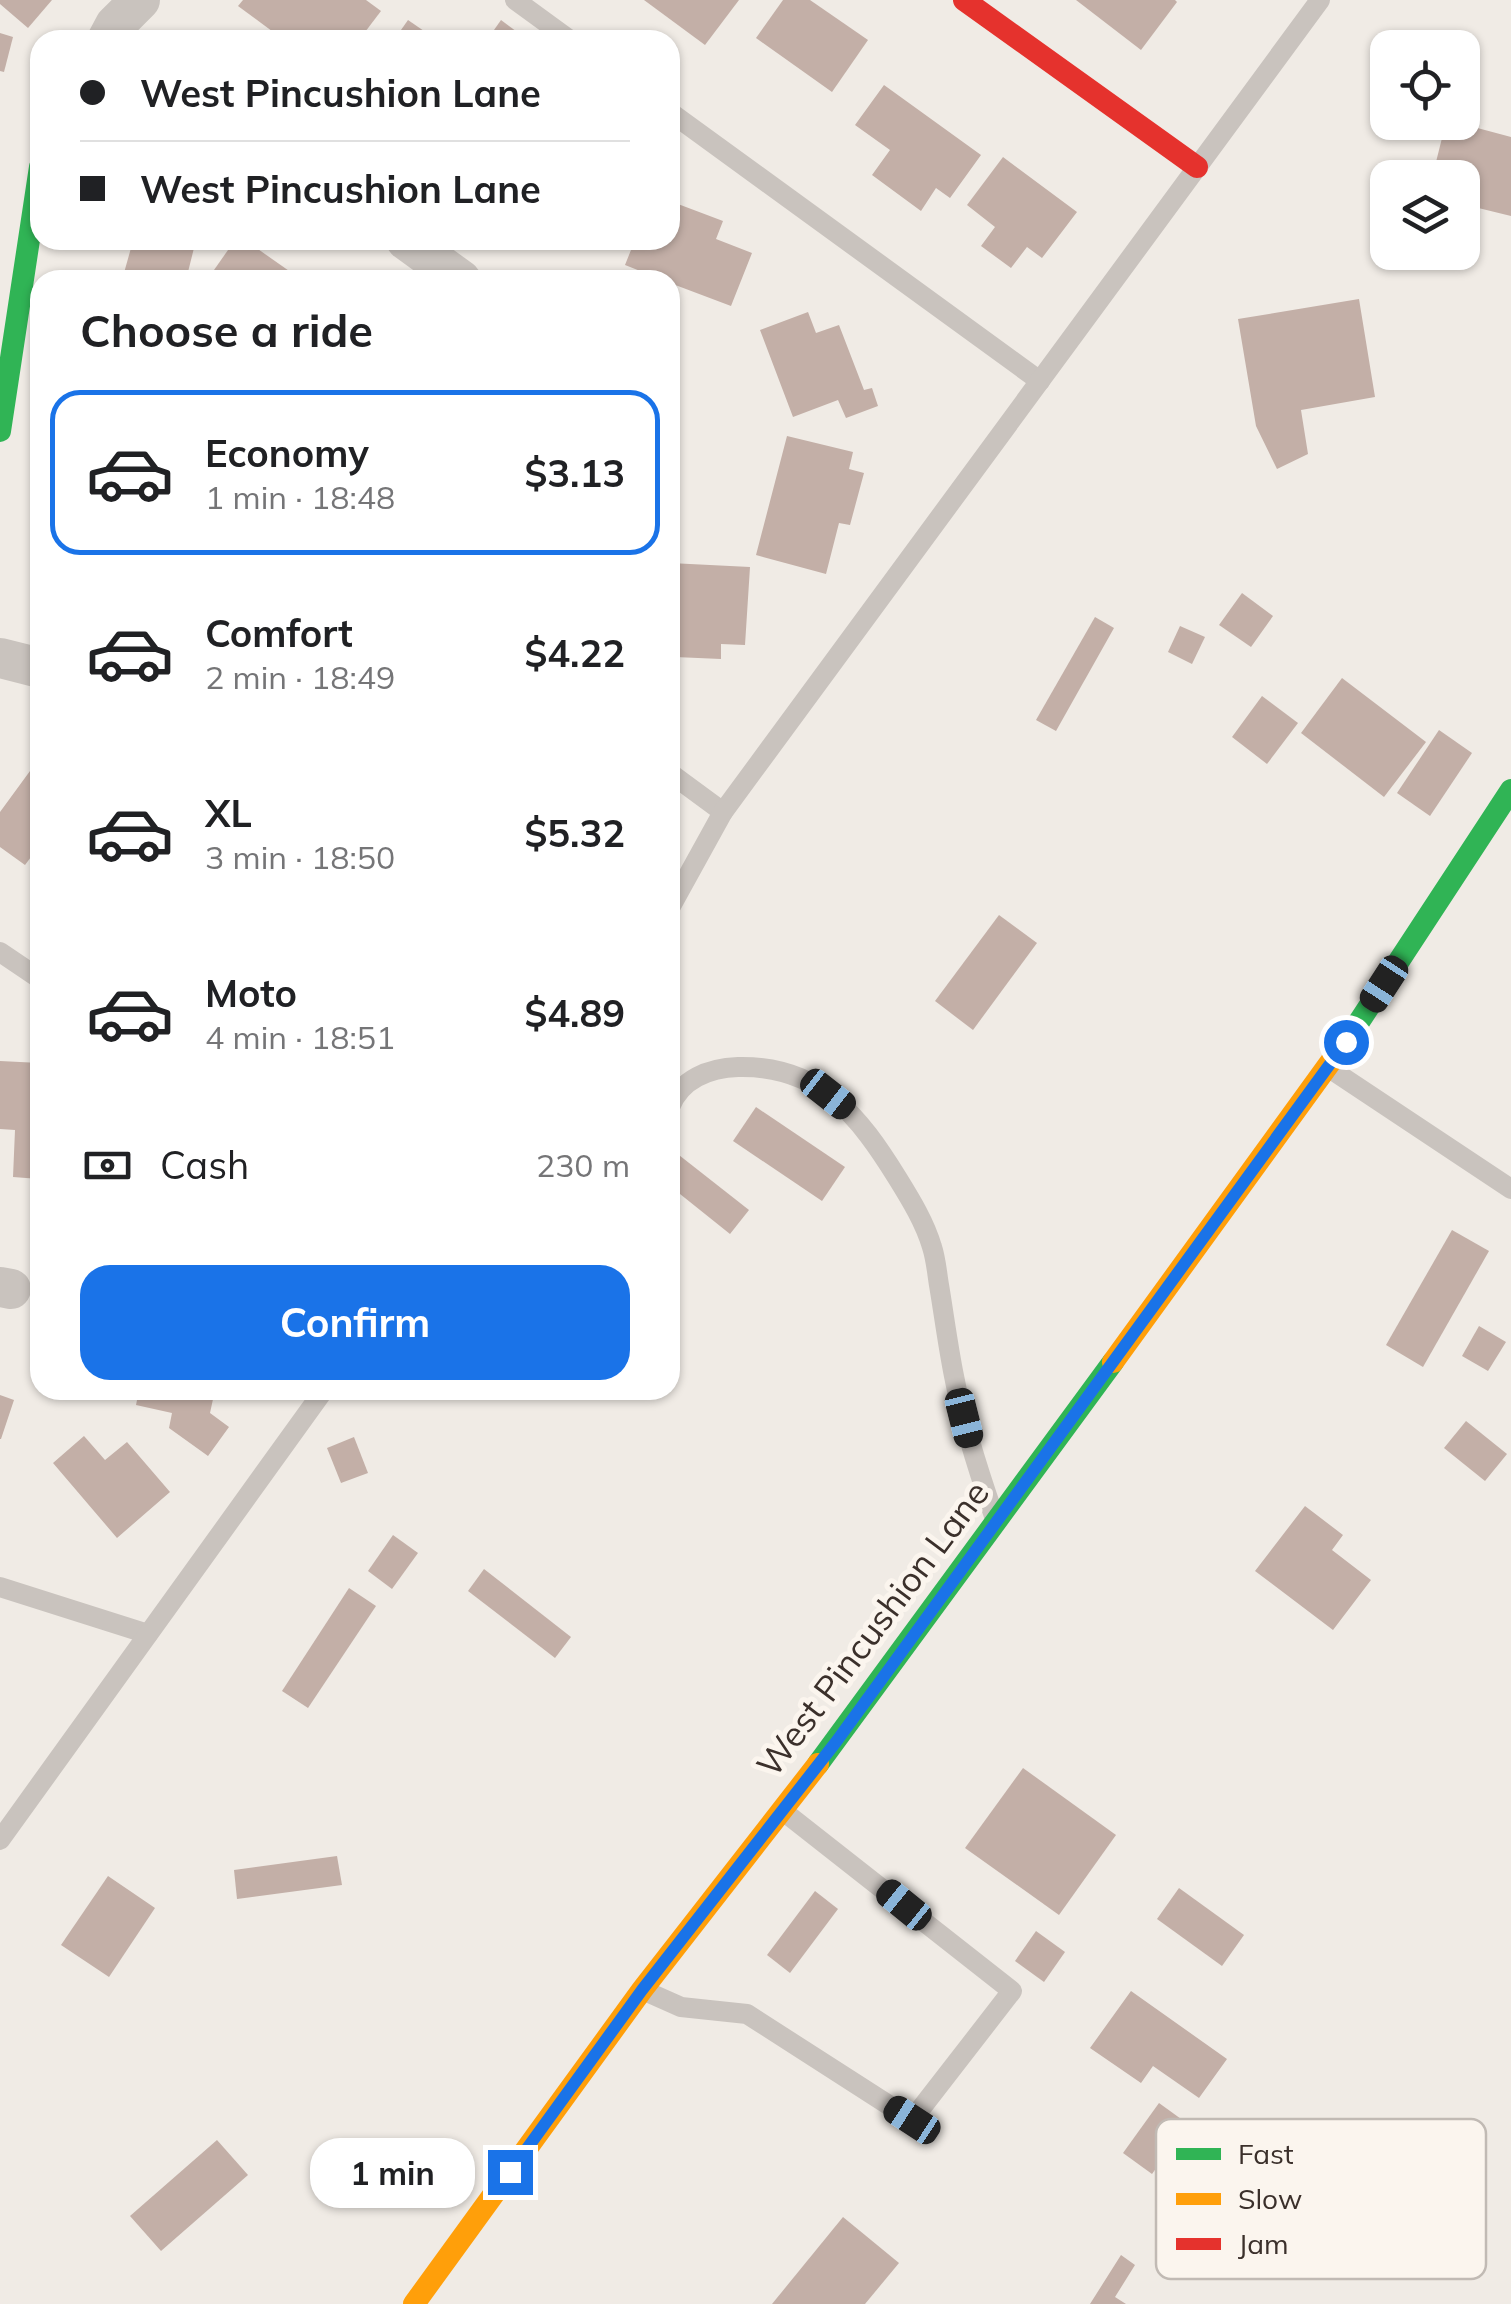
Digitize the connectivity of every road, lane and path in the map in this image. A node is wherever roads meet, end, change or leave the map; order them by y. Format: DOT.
graph roads {
  1 [pos="515,0"];
  2 [pos="964,0"];
  3 [pos="1320,0"];
  4 [pos="556,30"];
  5 [pos="680,119"];
  6 [pos="1197,167"];
  7 [pos="30,233"];
  8 [pos="420,250"];
  9 [pos="447,270"];
  10 [pos="15,331"];
  11 [pos="30,337"];
  12 [pos="1040,381"];
  13 [pos="0,431"];
  14 [pos="0,658"];
  15 [pos="30,666"];
  16 [pos="680,780"];
  17 [pos="1511,790"];
  18 [pos="723,812"];
  19 [pos="680,890"];
  20 [pos="0,952"];
  21 [pos="30,972"];
  22 [pos="1328,1067"];
  23 [pos="680,1090"];
  24 [pos="1511,1189"];
  25 [pos="317,1400"];
  26 [pos="997,1522"];
  27 [pos="0,1587"];
  28 [pos="148,1634"];
  29 [pos="782,1810"];
  30 [pos="0,1840"];
  31 [pos="642,1990"];
  32 [pos="414,2304"];
  1 -- 4 [label="lane"];
  2 -- 6 [label="street"];
  3 -- 6 [label="lane"];
  5 -- 12 [label="lane"];
  6 -- 12 [label="lane"];
  7 -- 10 [label="street"];
  8 -- 9 [label="street"];
  10 -- 11 [label="lane"];
  10 -- 13 [label="street"];
  12 -- 18 [label="lane"];
  14 -- 15 [label="street"];
  16 -- 18 [label="lane"];
  17 -- 22 [label="street, West Pincushion Lane"];
  18 -- 19 [label="lane"];
  20 -- 21 [label="lane"];
  22 -- 24 [label="lane"];
  22 -- 26 [label="street, West Pincushion Lane"];
  23 -- 26 [label="lane"];
  25 -- 28 [label="lane"];
  26 -- 29 [label="street, West Pincushion Lane"];
  27 -- 28 [label="lane"];
  28 -- 30 [label="lane"];
  29 -- 31 [label="street, West Pincushion Lane"];
  29 -- 31 [label="lane"];
  31 -- 32 [label="street, West Pincushion Lane"];
}
